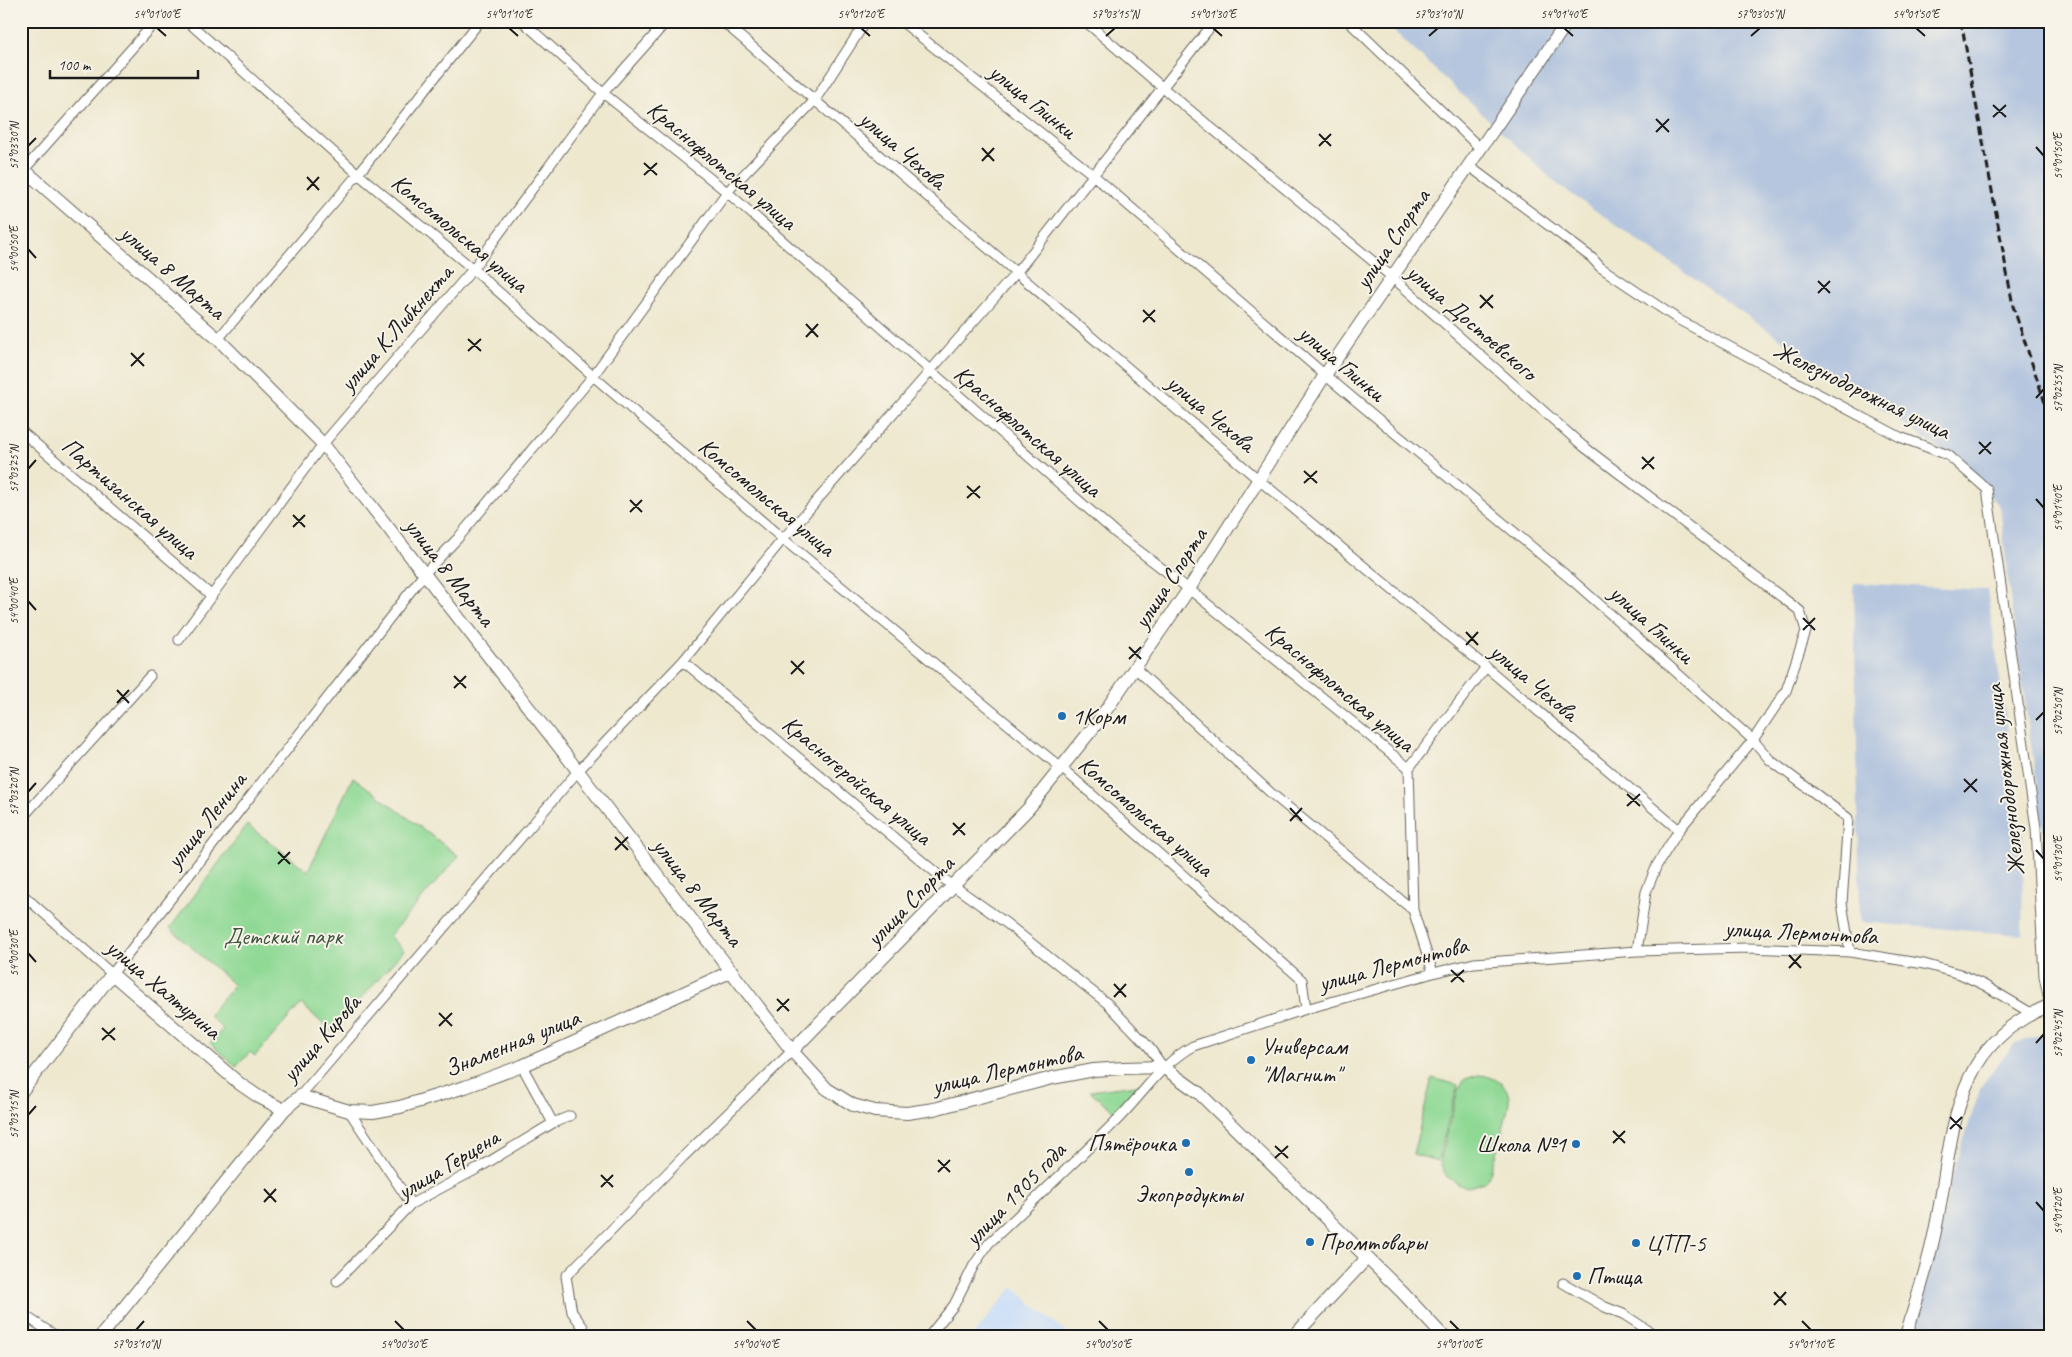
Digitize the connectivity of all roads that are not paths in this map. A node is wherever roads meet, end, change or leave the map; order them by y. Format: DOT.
graph roads {
  1 [pos="156,21"];
  2 [pos="187,21"];
  3 [pos="480,21"];
  4 [pos="522,21"];
  5 [pos="667,21"];
  6 [pos="722,21"];
  7 [pos="866,21"];
  8 [pos="901,21"];
  9 [pos="1085,21"];
  10 [pos="1215,21"];
  11 [pos="1348,21"];
  12 [pos="1568,21"];
  13 [pos="1163,88"];
  14 [pos="603,93"];
  15 [pos="815,100"];
  16 [pos="1481,149"];
  17 [pos="1469,166"];
  18 [pos="22,170"];
  19 [pos="358,174"];
  20 [pos="1092,174"];
  21 [pos="727,192"];
  22 [pos="473,269"];
  23 [pos="1016,273"];
  24 [pos="1392,277"];
  25 [pos="218,339"];
  26 [pos="929,371"];
  27 [pos="1325,375"];
  28 [pos="593,376"];
  29 [pos="21,431"];
  30 [pos="323,444"];
  31 [pos="1259,480"];
  32 [pos="783,539"];
  33 [pos="424,574"];
  34 [pos="1189,588"];
  35 [pos="212,596"];
  36 [pos="179,640"];
  37 [pos="683,661"];
  38 [pos="1486,667"];
  39 [pos="1135,668"];
  40 [pos="150,676"];
  41 [pos="1753,740"];
  42 [pos="1062,768"];
  43 [pos="1409,768"];
  44 [pos="578,771"];
  45 [pos="21,819"];
  46 [pos="1679,830"];
  47 [pos="954,886"];
  48 [pos="21,893"];
  49 [pos="1413,910"];
  50 [pos="1637,950"];
  51 [pos="1850,952"];
  52 [pos="732,971"];
  53 [pos="1432,972"];
  54 [pos="112,974"];
  55 [pos="2050,1005"];
  56 [pos="1306,1009"];
  57 [pos="2031,1013"];
  58 [pos="792,1051"];
  59 [pos="522,1066"];
  60 [pos="1163,1067"];
  61 [pos="21,1092"];
  62 [pos="300,1096"];
  63 [pos="284,1110"];
  64 [pos="349,1112"];
  65 [pos="570,1116"];
  66 [pos="553,1124"];
  67 [pos="411,1204"];
  68 [pos="1367,1258"];
  69 [pos="337,1281"];
  70 [pos="1563,1284"];
  71 [pos="21,1313"];
  72 [pos="583,1327"];
  73 [pos="56,1336"];
  74 [pos="101,1336"];
  75 [pos="929,1336"];
  76 [pos="1294,1336"];
  77 [pos="1443,1336"];
  78 [pos="1657,1336"];
  79 [pos="1906,1336"];
  1 -- 18 [label="street"];
  2 -- 19 [label="street, Комсомольская улица"];
  3 -- 19 [label="street"];
  4 -- 14 [label="street, Краснофлотская улица"];
  5 -- 14 [label="street, улица К.Либкнехта"];
  6 -- 15 [label="street, улица Чехова"];
  7 -- 15 [label="street, улица Ленина"];
  8 -- 20 [label="street, улица Глинки"];
  9 -- 13 [label="street, улица Достоевского"];
  10 -- 13 [label="street, улица Кирова"];
  11 -- 16 [label="street"];
  12 -- 16 [label="main road, улица Спорта"];
  13 -- 20 [label="street, улица Кирова"];
  13 -- 24 [label="street, улица Достоевского"];
  14 -- 21 [label="street, Краснофлотская улица"];
  14 -- 22 [label="street, улица К.Либкнехта"];
  15 -- 21 [label="street, улица Ленина"];
  15 -- 23 [label="street, улица Чехова"];
  16 -- 17 [label="main road, улица Спорта"];
  17 -- 24 [label="main road, улица Спорта"];
  17 -- 55 [label="street, Железнодорожная улица"];
  18 -- 25 [label="main road, улица 8 Марта"];
  19 -- 22 [label="street, Комсомольская улица"];
  19 -- 25 [label="street"];
  20 -- 23 [label="street, улица Кирова"];
  20 -- 27 [label="street, улица Глинки"];
  21 -- 26 [label="street, Краснофлотская улица"];
  21 -- 28 [label="street, улица Ленина"];
  22 -- 28 [label="street, Комсомольская улица"];
  22 -- 30 [label="street, улица К.Либкнехта"];
  23 -- 26 [label="street, улица Кирова"];
  23 -- 31 [label="street, улица Чехова"];
  24 -- 27 [label="main road, улица Спорта"];
  24 -- 41 [label="street, улица Достоевского"];
  25 -- 30 [label="main road, улица 8 Марта"];
  26 -- 32 [label="street, улица Кирова"];
  26 -- 34 [label="street, Краснофлотская улица"];
  27 -- 31 [label="main road, улица Спорта"];
  27 -- 41 [label="street, улица Глинки"];
  28 -- 32 [label="street, Комсомольская улица"];
  28 -- 33 [label="street, улица Ленина"];
  29 -- 35 [label="street, Партизанская улица"];
  30 -- 33 [label="main road, улица 8 Марта"];
  30 -- 35 [label="street, улица К.Либкнехта"];
  31 -- 34 [label="main road, улица Спорта"];
  31 -- 38 [label="street, улица Чехова"];
  32 -- 37 [label="street, улица Кирова"];
  32 -- 42 [label="street, Комсомольская улица"];
  33 -- 44 [label="main road, улица 8 Марта"];
  33 -- 54 [label="street, улица Ленина"];
  34 -- 39 [label="main road, улица Спорта"];
  34 -- 43 [label="street, Краснофлотская улица"];
  35 -- 36 [label="street, улица К.Либкнехта"];
  37 -- 44 [label="street, улица Кирова"];
  37 -- 47 [label="street, Красногеройская улица"];
  38 -- 43 [label="street"];
  38 -- 46 [label="street, улица Чехова"];
  39 -- 42 [label="main road, улица Спорта"];
  39 -- 49 [label="street"];
  40 -- 45 [label="street"];
  41 -- 46 [label="street"];
  41 -- 51 [label="street, улица Глинки"];
  42 -- 47 [label="main road, улица Спорта"];
  42 -- 56 [label="street, Комсомольская улица"];
  43 -- 49 [label="street, Краснофлотская улица"];
  44 -- 52 [label="main road, улица 8 Марта"];
  44 -- 62 [label="street, улица Кирова"];
  46 -- 50 [label="street"];
  47 -- 58 [label="main road, улица Спорта"];
  47 -- 60 [label="street, Красногеройская улица"];
  48 -- 54 [label="street, улица Халтурина"];
  49 -- 53 [label="street, Краснофлотская улица"];
  50 -- 51 [label="street, улица Лермонтова"];
  50 -- 53 [label="street, улица Лермонтова"];
  51 -- 57 [label="street, улица Лермонтова"];
  52 -- 58 [label="main road, улица 8 Марта"];
  52 -- 59 [label="main road, Знаменная улица"];
  53 -- 56 [label="street, улица Лермонтова"];
  54 -- 61 [label="main road, улица Ленина"];
  54 -- 63 [label="main road, улица Халтурина"];
  55 -- 57 [label="main road, Железнодорожная улица"];
  56 -- 60 [label="street, улица Лермонтова"];
  57 -- 79 [label="main road, Железнодорожная улица"];
  58 -- 60 [label="main road, улица Лермонтова"];
  58 -- 72 [label="street, улица Спорта"];
  59 -- 64 [label="main road, Знаменная улица"];
  59 -- 66 [label="street"];
  60 -- 68 [label="main road"];
  60 -- 75 [label="street, улица 1905 года"];
  62 -- 63 [label="main road, улица Кирова"];
  62 -- 64 [label="main road, Знаменная улица"];
  63 -- 74 [label="main road, улица Кирова"];
  64 -- 67 [label="street"];
  65 -- 66 [label="street, улица Герцена"];
  66 -- 67 [label="street, улица Герцена"];
  67 -- 69 [label="street, улица Герцена"];
  68 -- 76 [label="main road"];
  68 -- 77 [label="main road"];
  70 -- 78 [label="street"];
  71 -- 73 [label="street"];
}
